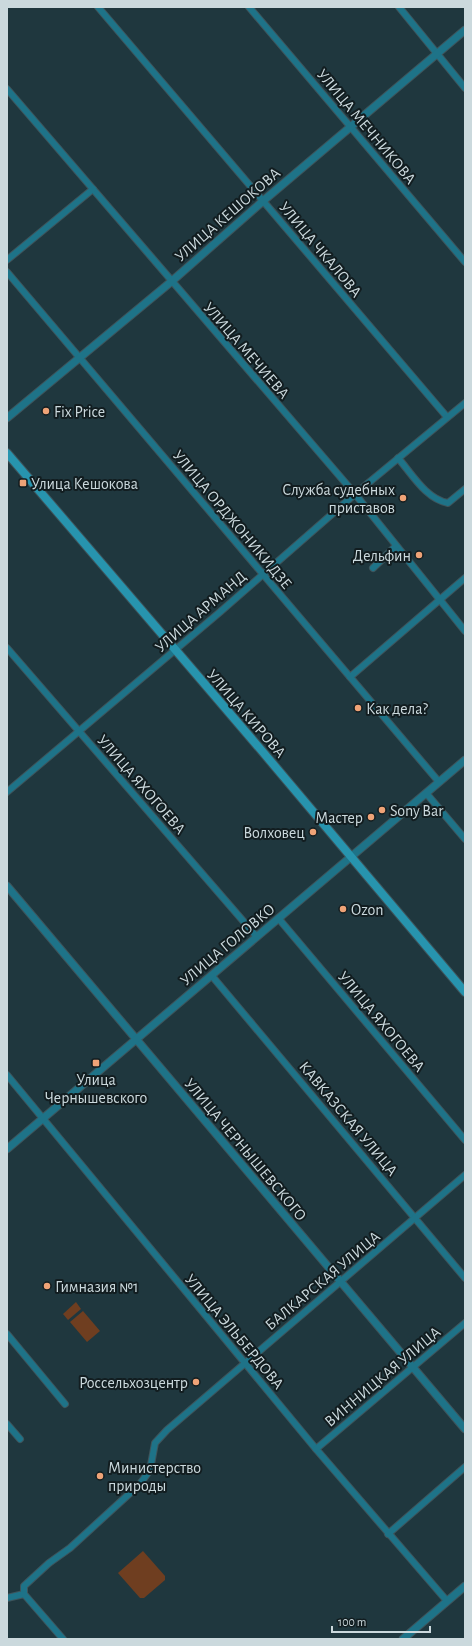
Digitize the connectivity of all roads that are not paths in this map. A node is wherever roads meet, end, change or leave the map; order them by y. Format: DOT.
graph roads {
  1 [pos="98,7"];
  2 [pos="249,7"];
  3 [pos="399,7"];
  4 [pos="465,30"];
  5 [pos="438,54"];
  6 [pos="465,88"];
  7 [pos="7,89"];
  8 [pos="352,127"];
  9 [pos="93,189"];
  10 [pos="263,201"];
  11 [pos="7,260"];
  12 [pos="465,262"];
  13 [pos="7,272"];
  14 [pos="172,281"];
  15 [pos="79,357"];
  16 [pos="465,403"];
  17 [pos="447,417"];
  18 [pos="7,418"];
  19 [pos="7,453"];
  20 [pos="398,458"];
  21 [pos="465,489"];
  22 [pos="355,494"];
  23 [pos="396,546"];
  24 [pos="373,568"];
  25 [pos="263,574"];
  26 [pos="465,578"];
  27 [pos="440,600"];
  28 [pos="465,631"];
  29 [pos="7,648"];
  30 [pos="174,650"];
  31 [pos="350,677"];
  32 [pos="78,731"];
  33 [pos="465,760"];
  34 [pos="439,782"];
  35 [pos="7,792"];
  36 [pos="426,793"];
  37 [pos="465,840"];
  38 [pos="352,857"];
  39 [pos="7,886"];
  40 [pos="279,919"];
  41 [pos="257,937"];
  42 [pos="212,976"];
  43 [pos="465,992"];
  44 [pos="136,1040"];
  45 [pos="7,1075"];
  46 [pos="44,1119"];
  47 [pos="465,1140"];
  48 [pos="7,1149"];
  49 [pos="465,1175"];
  50 [pos="415,1218"];
  51 [pos="465,1278"];
  52 [pos="340,1282"];
  53 [pos="465,1322"];
  54 [pos="7,1334"];
  55 [pos="245,1362"];
  56 [pos="413,1368"];
  57 [pos="65,1404"];
  58 [pos="7,1424"];
  59 [pos="465,1429"];
  60 [pos="20,1439"];
  61 [pos="316,1449"];
  62 [pos="465,1468"];
  63 [pos="388,1534"];
  64 [pos="465,1586"];
  65 [pos="24,1594"];
  66 [pos="7,1598"];
  67 [pos="447,1601"];
  68 [pos="63,1639"];
  69 [pos="403,1639"];
  1 -- 10 [label="street, УЛИЦА ЧКАЛОВА"];
  2 -- 8 [label="street, УЛИЦА МЕЧНИКОВА"];
  3 -- 5 [label="street"];
  4 -- 5 [label="street, УЛИЦА КЕШОКОВА"];
  5 -- 6 [label="street"];
  5 -- 8 [label="street, УЛИЦА КЕШОКОВА"];
  7 -- 9 [label="street, УЛИЦА МЕЧИЕВА"];
  8 -- 10 [label="street, УЛИЦА КЕШОКОВА"];
  8 -- 12 [label="street, УЛИЦА МЕЧНИКОВА"];
  9 -- 11 [label="street"];
  9 -- 14 [label="street, УЛИЦА МЕЧИЕВА"];
  10 -- 14 [label="street, УЛИЦА КЕШОКОВА"];
  10 -- 17 [label="street, УЛИЦА ЧКАЛОВА"];
  13 -- 15 [label="street, УЛИЦА ОРДЖОНИКИДЗЕ"];
  14 -- 15 [label="street, УЛИЦА КЕШОКОВА"];
  14 -- 22 [label="street, УЛИЦА МЕЧИЕВА"];
  15 -- 18 [label="street, УЛИЦА КЕШОКОВА"];
  15 -- 25 [label="street, УЛИЦА ОРДЖОНИКИДЗЕ"];
  16 -- 17 [label="street, УЛИЦА АРМАНД"];
  17 -- 20 [label="street, УЛИЦА АРМАНД"];
  19 -- 30 [label="main road, УЛИЦА КИРОВА"];
  20 -- 21 [label="street"];
  20 -- 22 [label="street, УЛИЦА АРМАНД"];
  22 -- 23 [label="street, УЛИЦА МЕЧИЕВА"];
  22 -- 25 [label="street, УЛИЦА АРМАНД"];
  23 -- 24 [label="street"];
  23 -- 27 [label="street, УЛИЦА МЕЧИЕВА"];
  25 -- 30 [label="street, УЛИЦА АРМАНД"];
  25 -- 31 [label="street, УЛИЦА ОРДЖОНИКИДЗЕ"];
  26 -- 27 [label="street"];
  27 -- 28 [label="street, УЛИЦА МЕЧИЕВА"];
  27 -- 31 [label="street"];
  29 -- 32 [label="street, УЛИЦА ЯХОГОЕВА"];
  30 -- 32 [label="street, УЛИЦА АРМАНД"];
  30 -- 38 [label="main road, УЛИЦА КИРОВА"];
  31 -- 34 [label="street, УЛИЦА ОРДЖОНИКИДЗЕ"];
  32 -- 35 [label="street, УЛИЦА АРМАНД"];
  32 -- 41 [label="street, УЛИЦА ЯХОГОЕВА"];
  33 -- 34 [label="street, УЛИЦА ГОЛОВКО"];
  34 -- 36 [label="street, УЛИЦА ГОЛОВКО"];
  36 -- 37 [label="street"];
  36 -- 38 [label="street, УЛИЦА ГОЛОВКО"];
  38 -- 40 [label="street, УЛИЦА ГОЛОВКО"];
  38 -- 43 [label="main road, УЛИЦА КИРОВА"];
  39 -- 44 [label="street, УЛИЦА ЧЕРНЫШЕВСКОГО"];
  40 -- 41 [label="street, УЛИЦА ГОЛОВКО"];
  40 -- 47 [label="street, УЛИЦА ЯХОГОЕВА"];
  41 -- 42 [label="street, УЛИЦА ГОЛОВКО"];
  42 -- 44 [label="street, УЛИЦА ГОЛОВКО"];
  42 -- 50 [label="street, КАВКАЗСКАЯ УЛИЦА"];
  44 -- 46 [label="street, УЛИЦА ГОЛОВКО"];
  44 -- 52 [label="street, УЛИЦА ЧЕРНЫШЕВСКОГО"];
  45 -- 46 [label="street, УЛИЦА ЭЛЬБЕРДОВА"];
  46 -- 48 [label="street, УЛИЦА ГОЛОВКО"];
  46 -- 55 [label="street, УЛИЦА ЭЛЬБЕРДОВА"];
  49 -- 50 [label="street, БАЛКАРСКАЯ УЛИЦА"];
  50 -- 51 [label="street, КАВКАЗСКАЯ УЛИЦА"];
  50 -- 52 [label="street, БАЛКАРСКАЯ УЛИЦА"];
  52 -- 55 [label="street, БАЛКАРСКАЯ УЛИЦА"];
  52 -- 56 [label="street, УЛИЦА ЧЕРНЫШЕВСКОГО"];
  53 -- 56 [label="street, ВИННИЦКАЯ УЛИЦА"];
  54 -- 57 [label="street"];
  55 -- 61 [label="street, УЛИЦА ЭЛЬБЕРДОВА"];
  55 -- 65 [label="street, БАЛКАРСКАЯ УЛИЦА"];
  56 -- 59 [label="street, УЛИЦА ЧЕРНЫШЕВСКОГО"];
  56 -- 61 [label="street, ВИННИЦКАЯ УЛИЦА"];
  58 -- 60 [label="street"];
  61 -- 63 [label="street, УЛИЦА ЭЛЬБЕРДОВА"];
  62 -- 63 [label="street"];
  63 -- 67 [label="street, УЛИЦА ЭЛЬБЕРДОВА"];
  64 -- 67 [label="street"];
  65 -- 66 [label="street"];
  65 -- 68 [label="street"];
  67 -- 69 [label="street"];
}
